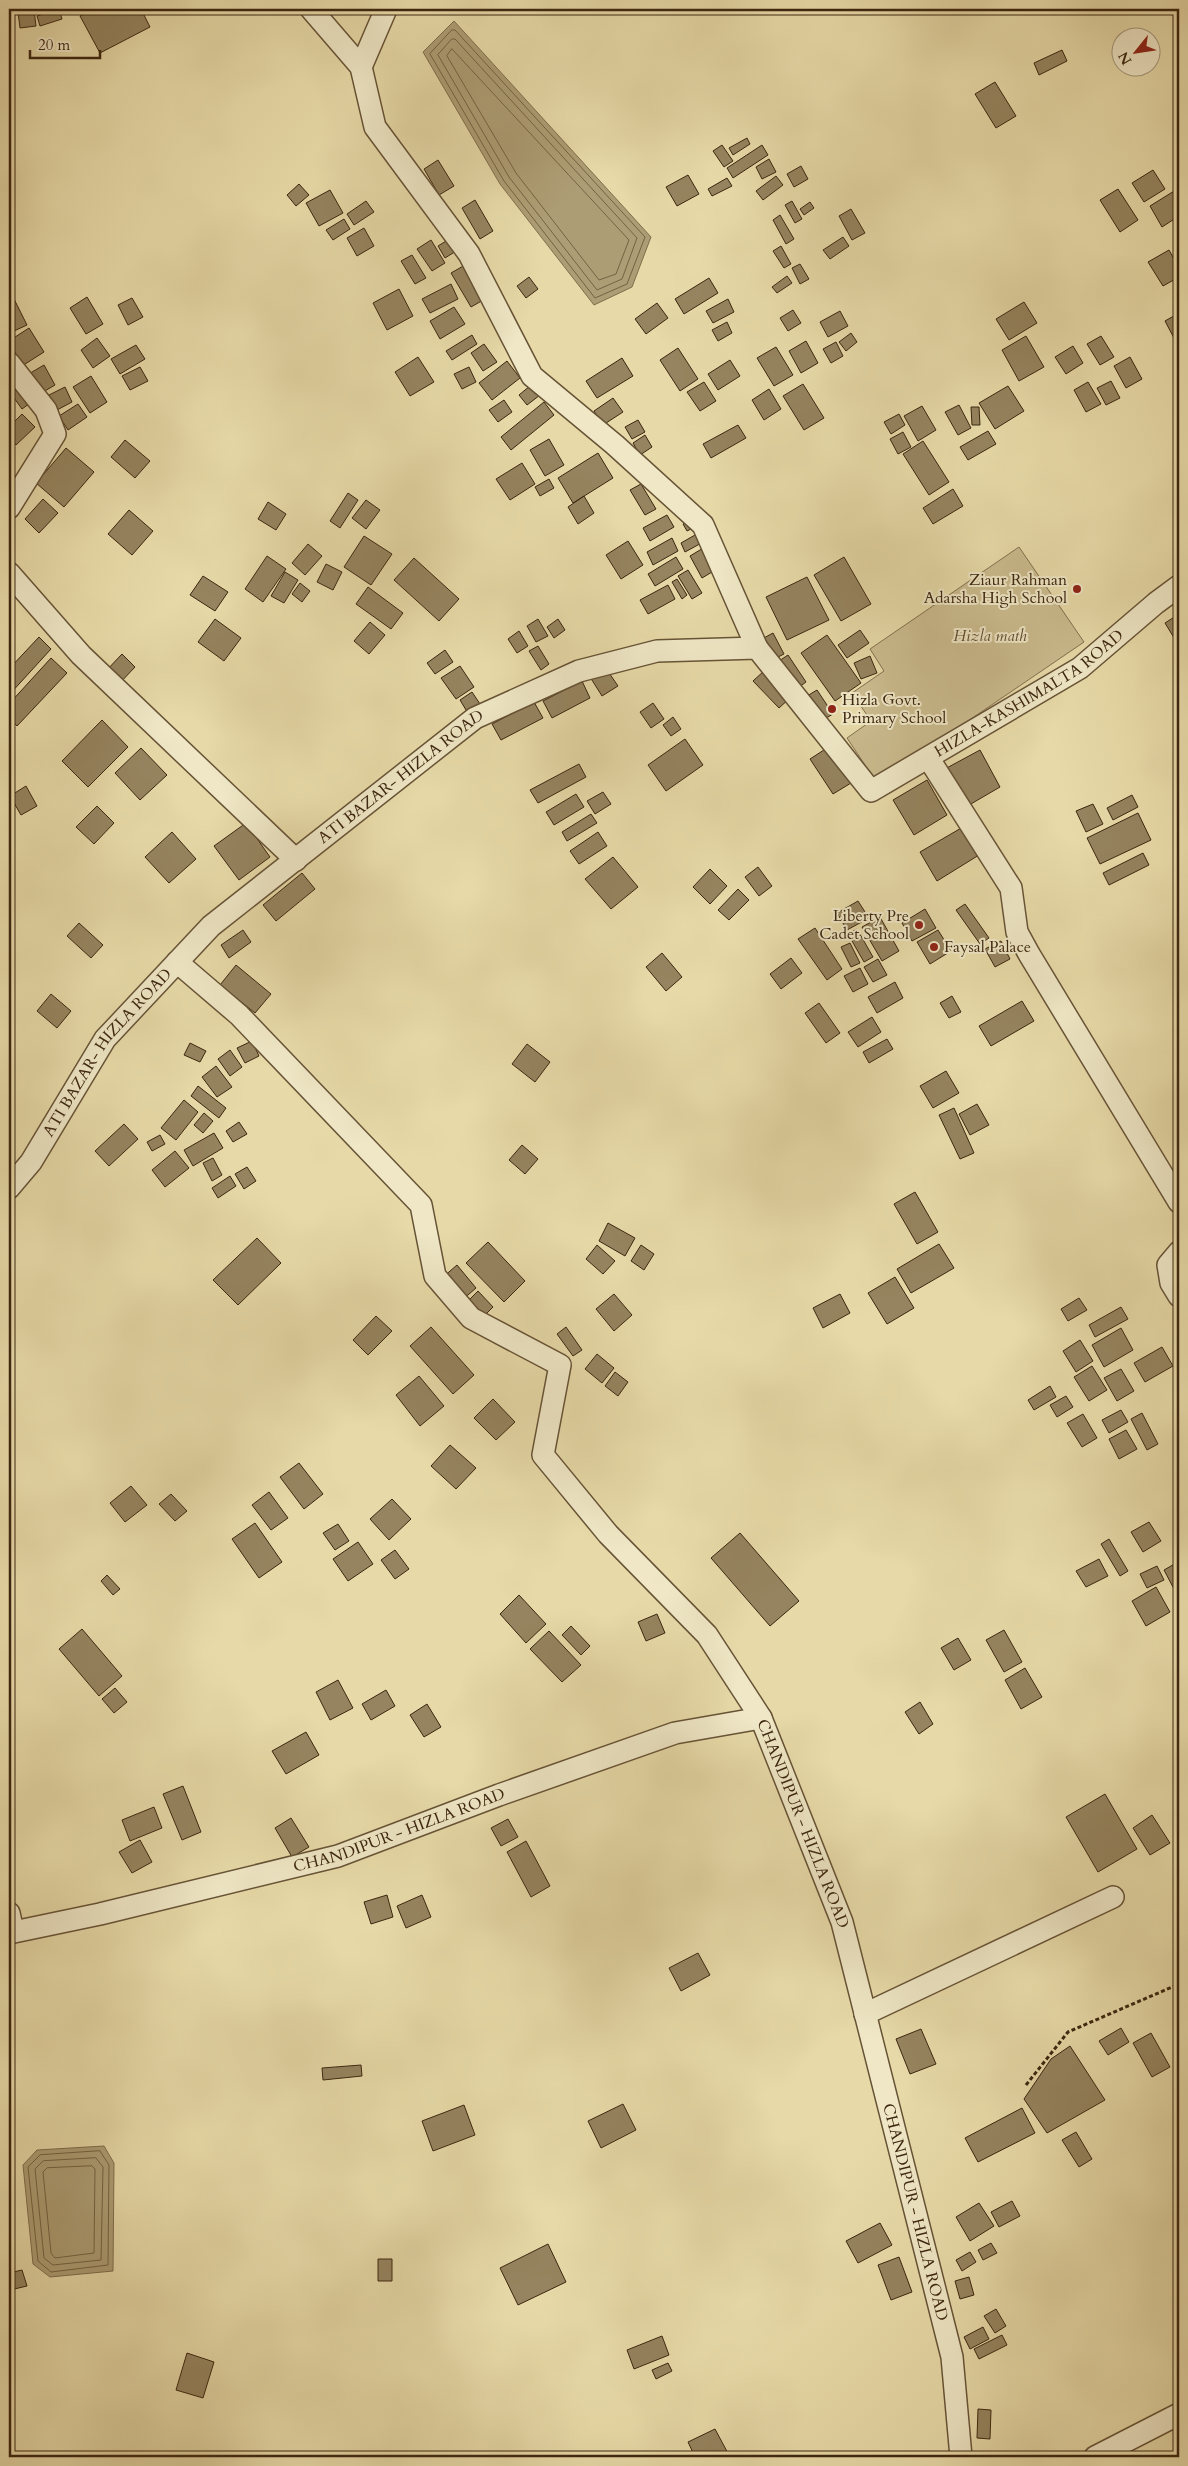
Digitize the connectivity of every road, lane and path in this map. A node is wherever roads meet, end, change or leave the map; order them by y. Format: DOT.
graph roads {
  1 [pos="311,9"];
  2 [pos="386,9"];
  3 [pos="361,67"];
  4 [pos="9,363"];
  5 [pos="9,508"];
  6 [pos="9,573"];
  7 [pos="1179,586"];
  8 [pos="757,648"];
  9 [pos="929,759"];
  10 [pos="296,860"];
  11 [pos="177,962"];
  12 [pos="9,1188"];
  13 [pos="1179,1202"];
  14 [pos="1179,1252"];
  15 [pos="1179,1296"];
  16 [pos="761,1718"];
  17 [pos="1113,1897"];
  18 [pos="10,1926"];
  19 [pos="1179,1984"];
  20 [pos="865,2014"];
  21 [pos="1026,2084"];
  22 [pos="1179,2414"];
  23 [pos="961,2457"];
  24 [pos="1095,2457"];
  1 -- 3 [label="street"];
  2 -- 3 [label="street"];
  3 -- 8 [label="street"];
  4 -- 5 [label="street"];
  6 -- 10 [label="street"];
  7 -- 9 [label="street, HIZLA-KASHIMALTA ROAD"];
  8 -- 9 [label="street, HIZLA-KASHIMALTA ROAD"];
  8 -- 10 [label="street, ATI BAZAR- HIZLA ROAD"];
  9 -- 13 [label="street"];
  10 -- 11 [label="street, ATI BAZAR- HIZLA ROAD"];
  11 -- 12 [label="street, ATI BAZAR- HIZLA ROAD"];
  11 -- 16 [label="street"];
  14 -- 15 [label="street"];
  16 -- 18 [label="street, CHANDIPUR - HIZLA ROAD"];
  16 -- 20 [label="street, CHANDIPUR - HIZLA ROAD"];
  17 -- 20 [label="street"];
  19 -- 21 [label="path"];
  20 -- 23 [label="street, CHANDIPUR - HIZLA ROAD"];
  22 -- 24 [label="street"];
}
